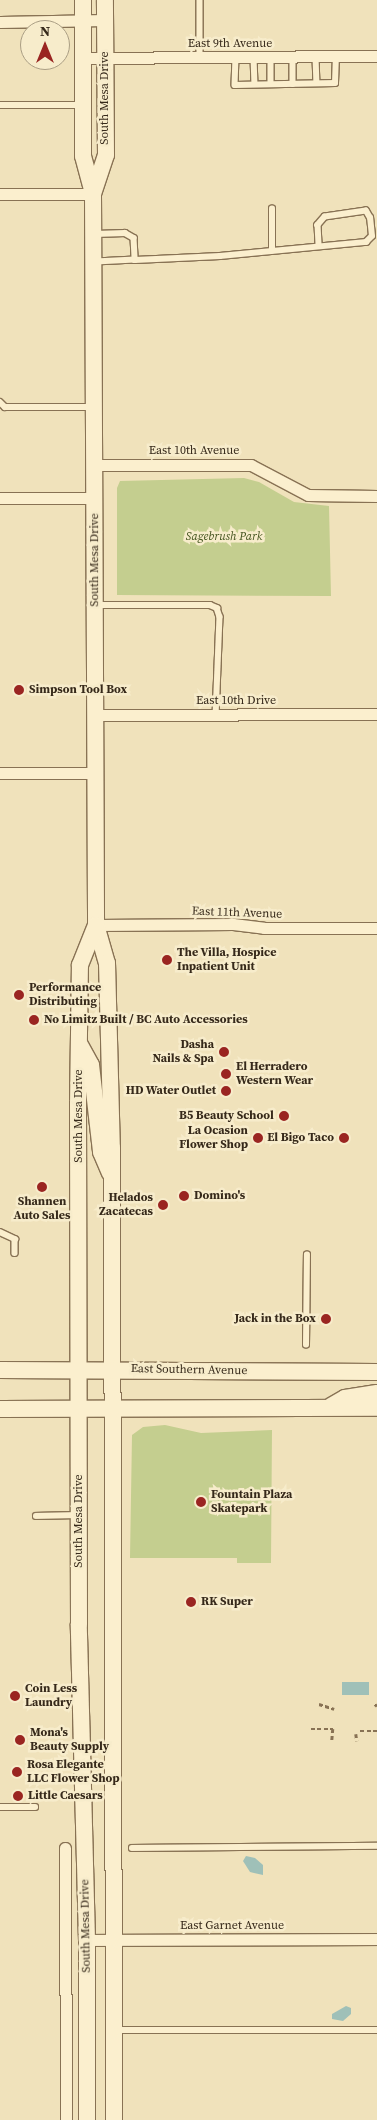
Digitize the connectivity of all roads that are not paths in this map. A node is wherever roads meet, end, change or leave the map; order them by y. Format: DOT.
graph roads {
  1 [pos="82,0"];
  2 [pos="105,0"];
  3 [pos="200,0"];
  4 [pos="82,20"];
  5 [pos="105,20"];
  6 [pos="0,22"];
  7 [pos="336,56"];
  8 [pos="377,56"];
  9 [pos="236,57"];
  10 [pos="254,57"];
  11 [pos="271,57"];
  12 [pos="293,57"];
  13 [pos="316,57"];
  14 [pos="83,58"];
  15 [pos="105,58"];
  16 [pos="200,58"];
  17 [pos="317,83"];
  18 [pos="255,84"];
  19 [pos="271,84"];
  20 [pos="293,84"];
  21 [pos="0,105"];
  22 [pos="84,105"];
  23 [pos="0,194"];
  24 [pos="94,194"];
  25 [pos="272,209"];
  26 [pos="94,234"];
  27 [pos="375,236"];
  28 [pos="319,246"];
  29 [pos="272,251"];
  30 [pos="135,260"];
  31 [pos="94,262"];
  32 [pos="0,402"];
  33 [pos="94,407"];
  34 [pos="94,465"];
  35 [pos="377,496"];
  36 [pos="0,498"];
  37 [pos="94,498"];
  38 [pos="95,605"];
  39 [pos="216,714"];
  40 [pos="377,714"];
  41 [pos="95,715"];
  42 [pos="0,773"];
  43 [pos="95,773"];
  44 [pos="96,926"];
  45 [pos="377,928"];
  46 [pos="79,1043"];
  47 [pos="112,1179"];
  48 [pos="0,1232"];
  49 [pos="15,1253"];
  50 [pos="307,1255"];
  51 [pos="306,1345"];
  52 [pos="79,1369"];
  53 [pos="113,1369"];
  54 [pos="0,1370"];
  55 [pos="377,1372"];
  56 [pos="377,1393"];
  57 [pos="327,1408"];
  58 [pos="377,1408"];
  59 [pos="0,1409"];
  60 [pos="79,1410"];
  61 [pos="114,1410"];
  62 [pos="79,1515"];
  63 [pos="36,1516"];
  64 [pos="0,1807"];
  65 [pos="35,1807"];
  66 [pos="377,1846"];
  67 [pos="65,1848"];
  68 [pos="132,1848"];
  69 [pos="377,1939"];
  70 [pos="87,1940"];
  71 [pos="114,1940"];
  72 [pos="113,2030"];
  73 [pos="377,2030"];
  74 [pos="66,2120"];
  75 [pos="87,2120"];
  76 [pos="114,2120"];
  1 -- 4 [label="main road, South Mesa Drive"];
  2 -- 5 [label="main road, South Mesa Drive"];
  3 -- 16 [label="lane"];
  4 -- 5 [label="street"];
  4 -- 6 [label="street"];
  4 -- 14 [label="main road, South Mesa Drive"];
  5 -- 15 [label="main road, South Mesa Drive"];
  7 -- 8 [label="street, East 9th Avenue"];
  7 -- 13 [label="street, East 9th Avenue"];
  7 -- 17 [label="lane"];
  9 -- 10 [label="street, East 9th Avenue"];
  9 -- 16 [label="street, East 9th Avenue"];
  9 -- 18 [label="lane"];
  10 -- 11 [label="street, East 9th Avenue"];
  10 -- 18 [label="lane"];
  11 -- 12 [label="street, East 9th Avenue"];
  11 -- 19 [label="lane"];
  12 -- 13 [label="street, East 9th Avenue"];
  12 -- 20 [label="lane"];
  13 -- 17 [label="lane"];
  14 -- 15 [label="street, East 9th Avenue"];
  14 -- 22 [label="main road, South Mesa Drive"];
  15 -- 16 [label="street, East 9th Avenue"];
  15 -- 24 [label="main road, South Mesa Drive"];
  17 -- 20 [label="lane"];
  18 -- 19 [label="lane"];
  19 -- 20 [label="lane"];
  21 -- 22 [label="lane"];
  22 -- 24 [label="main road, South Mesa Drive"];
  23 -- 24 [label="street"];
  24 -- 26 [label="main road, South Mesa Drive"];
  25 -- 29 [label="lane"];
  26 -- 30 [label="lane"];
  26 -- 31 [label="main road, South Mesa Drive"];
  27 -- 28 [label="lane"];
  27 -- 28 [label="lane"];
  28 -- 29 [label="lane"];
  29 -- 30 [label="lane"];
  30 -- 31 [label="lane"];
  31 -- 33 [label="main road, South Mesa Drive"];
  32 -- 33 [label="lane"];
  33 -- 34 [label="main road, South Mesa Drive"];
  34 -- 35 [label="street, East 10th Avenue"];
  34 -- 37 [label="main road, South Mesa Drive"];
  36 -- 37 [label="street"];
  37 -- 38 [label="main road, South Mesa Drive"];
  38 -- 39 [label="lane"];
  38 -- 41 [label="main road, South Mesa Drive"];
  39 -- 40 [label="street, East 10th Drive"];
  39 -- 41 [label="street, East 10th Drive"];
  41 -- 43 [label="main road, South Mesa Drive"];
  42 -- 43 [label="street"];
  43 -- 44 [label="main road, South Mesa Drive"];
  44 -- 45 [label="street, East 11th Avenue"];
  44 -- 46 [label="main road, South Mesa Drive"];
  44 -- 47 [label="main road, South Mesa Drive"];
  46 -- 47 [label="main road"];
  46 -- 52 [label="main road, South Mesa Drive"];
  47 -- 53 [label="main road, South Mesa Drive"];
  48 -- 49 [label="lane"];
  50 -- 51 [label="lane"];
  52 -- 53 [label="main road, East Southern Avenue"];
  52 -- 54 [label="main road, East Southern Avenue"];
  52 -- 60 [label="main road, South Mesa Drive"];
  53 -- 55 [label="main road, East Southern Avenue"];
  53 -- 61 [label="main road, South Mesa Drive"];
  56 -- 57 [label="main road"];
  57 -- 58 [label="main road"];
  57 -- 61 [label="main road"];
  59 -- 60 [label="main road"];
  60 -- 61 [label="main road"];
  60 -- 62 [label="main road, South Mesa Drive"];
  61 -- 71 [label="main road, South Mesa Drive"];
  62 -- 63 [label="lane"];
  62 -- 70 [label="main road, South Mesa Drive"];
  64 -- 65 [label="lane"];
  66 -- 68 [label="lane"];
  67 -- 74 [label="street, South Mesa Drive"];
  69 -- 71 [label="street, East Garnet Avenue"];
  70 -- 71 [label="street, East Garnet Avenue"];
  70 -- 75 [label="main road, South Mesa Drive"];
  71 -- 72 [label="main road, South Mesa Drive"];
  72 -- 73 [label="lane"];
  72 -- 76 [label="main road, South Mesa Drive"];
}
